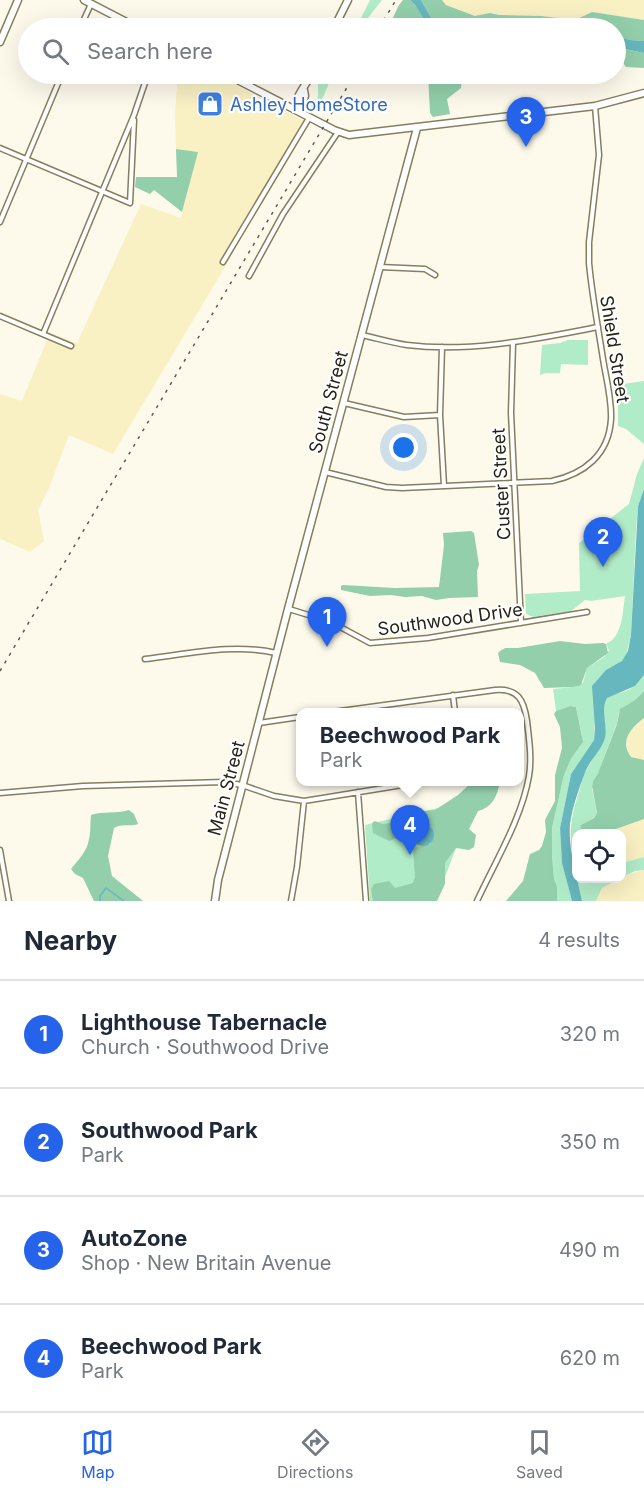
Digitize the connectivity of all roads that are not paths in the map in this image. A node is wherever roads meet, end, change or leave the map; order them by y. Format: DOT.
graph roads {
  1 [pos="18,0"];
  2 [pos="348,0"];
  3 [pos="88,2"];
  4 [pos="84,18"];
  5 [pos="119,18"];
  6 [pos="339,18"];
  7 [pos="0,42"];
  8 [pos="58,84"];
  9 [pos="145,84"];
  10 [pos="245,84"];
  11 [pos="307,84"];
  12 [pos="644,93"];
  13 [pos="595,106"];
  14 [pos="296,110"];
  15 [pos="134,115"];
  16 [pos="309,118"];
  17 [pos="417,128"];
  18 [pos="338,132"];
  19 [pos="0,148"];
  20 [pos="26,159"];
  21 [pos="103,191"];
  22 [pos="0,222"];
  23 [pos="223,262"];
  24 [pos="380,267"];
  25 [pos="435,275"];
  26 [pos="249,276"];
  27 [pos="0,316"];
  28 [pos="598,327"];
  29 [pos="43,334"];
  30 [pos="362,335"];
  31 [pos="513,343"];
  32 [pos="71,346"];
  33 [pos="442,346"];
  34 [pos="344,403"];
  35 [pos="440,415"];
  36 [pos="325,472"];
  37 [pos="516,483"];
  38 [pos="444,486"];
  39 [pos="288,609"];
  40 [pos="587,612"];
  41 [pos="521,623"];
  42 [pos="277,653"];
  43 [pos="145,659"];
  44 [pos="268,683"];
  45 [pos="453,695"];
  46 [pos="361,708"];
  47 [pos="455,708"];
  48 [pos="524,708"];
  49 [pos="524,709"];
  50 [pos="296,718"];
  51 [pos="259,723"];
  52 [pos="242,785"];
  53 [pos="396,786"];
  54 [pos="358,792"];
  55 [pos="0,793"];
  56 [pos="304,801"];
  57 [pos="0,850"];
  58 [pos="9,901"];
  59 [pos="215,901"];
  60 [pos="291,901"];
  61 [pos="366,901"];
  62 [pos="477,901"];
  1 -- 7 [label="street"];
  2 -- 6 [label="street"];
  3 -- 4 [label="street"];
  3 -- 5 [label="street"];
  8 -- 20 [label="street"];
  9 -- 15 [label="street"];
  10 -- 14 [label="street"];
  11 -- 14 [label="street"];
  12 -- 13 [label="street"];
  13 -- 17 [label="street"];
  13 -- 28 [label="street, Shield Street"];
  14 -- 16 [label="street"];
  15 -- 21 [label="street"];
  15 -- 21 [label="street"];
  16 -- 18 [label="street"];
  16 -- 23 [label="street"];
  17 -- 18 [label="street"];
  17 -- 24 [label="street, South Street"];
  18 -- 26 [label="street"];
  19 -- 20 [label="street"];
  20 -- 21 [label="street"];
  20 -- 22 [label="street"];
  21 -- 29 [label="street"];
  24 -- 25 [label="street"];
  24 -- 30 [label="street, South Street"];
  27 -- 29 [label="street"];
  28 -- 31 [label="street"];
  28 -- 37 [label="street, Shield Street"];
  29 -- 32 [label="street"];
  30 -- 33 [label="street"];
  30 -- 34 [label="street, South Street"];
  31 -- 33 [label="street"];
  31 -- 37 [label="street, Custer Street"];
  33 -- 35 [label="street"];
  34 -- 35 [label="street"];
  34 -- 36 [label="street, South Street"];
  35 -- 38 [label="street"];
  36 -- 38 [label="street, Shield Street"];
  36 -- 39 [label="street, South Street"];
  37 -- 38 [label="street, Shield Street"];
  37 -- 41 [label="street, Custer Street"];
  39 -- 41 [label="street, Southwood Drive"];
  39 -- 42 [label="street, South Street"];
  40 -- 41 [label="street, Southwood Drive"];
  42 -- 43 [label="street"];
  42 -- 44 [label="street, South Street"];
  44 -- 51 [label="street, Main Street"];
  45 -- 46 [label="street"];
  45 -- 47 [label="street"];
  45 -- 48 [label="street"];
  49 -- 62 [label="street"];
  50 -- 51 [label="street"];
  51 -- 52 [label="street, Main Street"];
  52 -- 55 [label="street"];
  52 -- 56 [label="street"];
  52 -- 59 [label="street, Main Street"];
  53 -- 54 [label="street"];
  54 -- 56 [label="street"];
  54 -- 61 [label="street"];
  56 -- 60 [label="street"];
  57 -- 58 [label="street"];
}
